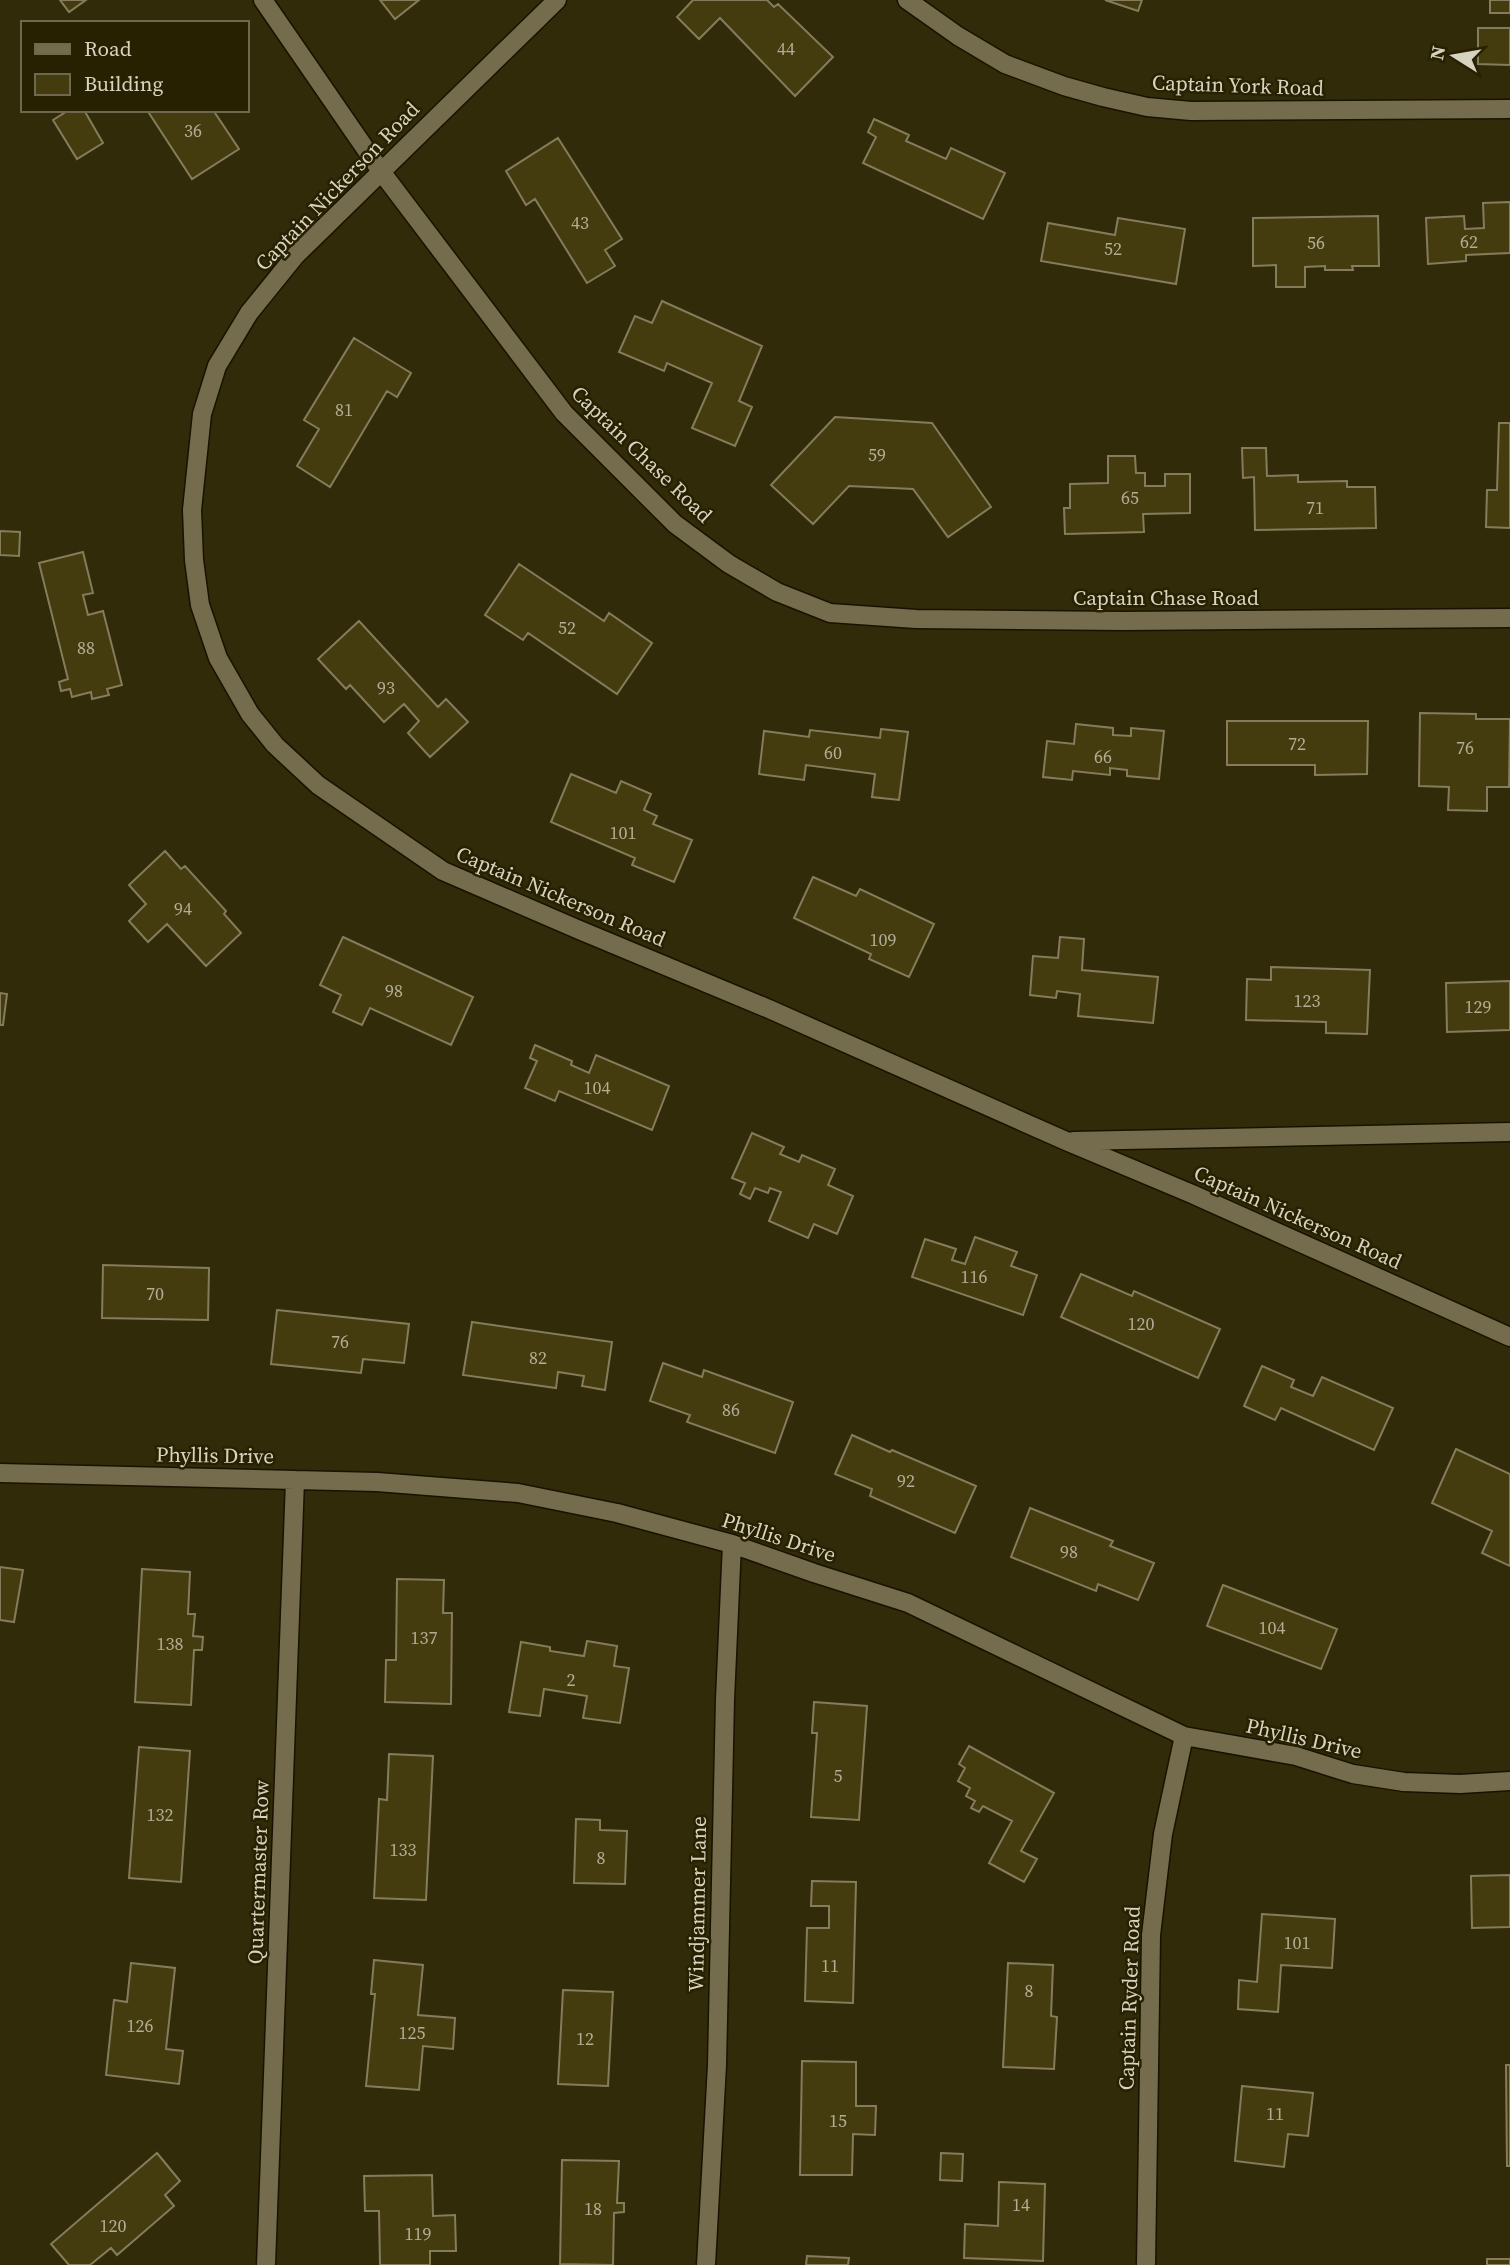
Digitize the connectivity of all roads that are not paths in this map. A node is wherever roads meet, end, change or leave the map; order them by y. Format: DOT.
graph roads {
  1 [pos="263,0"];
  2 [pos="557,0"];
  3 [pos="907,0"];
  4 [pos="1510,108"];
  5 [pos="380,170"];
  6 [pos="1510,618"];
  7 [pos="1510,1132"];
  8 [pos="1066,1141"];
  9 [pos="1510,1338"];
  10 [pos="0,1473"];
  11 [pos="295,1480"];
  12 [pos="732,1544"];
  13 [pos="1184,1736"];
  14 [pos="1510,1781"];
  15 [pos="266,2265"];
  16 [pos="706,2265"];
  17 [pos="1146,2265"];
  1 -- 5 [label="street, Captain Chase Road"];
  2 -- 5 [label="street, Captain Nickerson Road"];
  3 -- 4 [label="street, Captain York Road"];
  5 -- 6 [label="street, Captain Chase Road"];
  5 -- 8 [label="street, Captain Nickerson Road"];
  7 -- 8 [label="street, Captain Nickerson Road"];
  8 -- 9 [label="street, Captain Nickerson Road"];
  10 -- 11 [label="street, Phyllis Drive"];
  11 -- 12 [label="street, Phyllis Drive"];
  11 -- 15 [label="street, Quartermaster Row"];
  12 -- 13 [label="street, Phyllis Drive"];
  12 -- 16 [label="street, Windjammer Lane"];
  13 -- 14 [label="street, Phyllis Drive"];
  13 -- 17 [label="street, Captain Ryder Road"];
}
